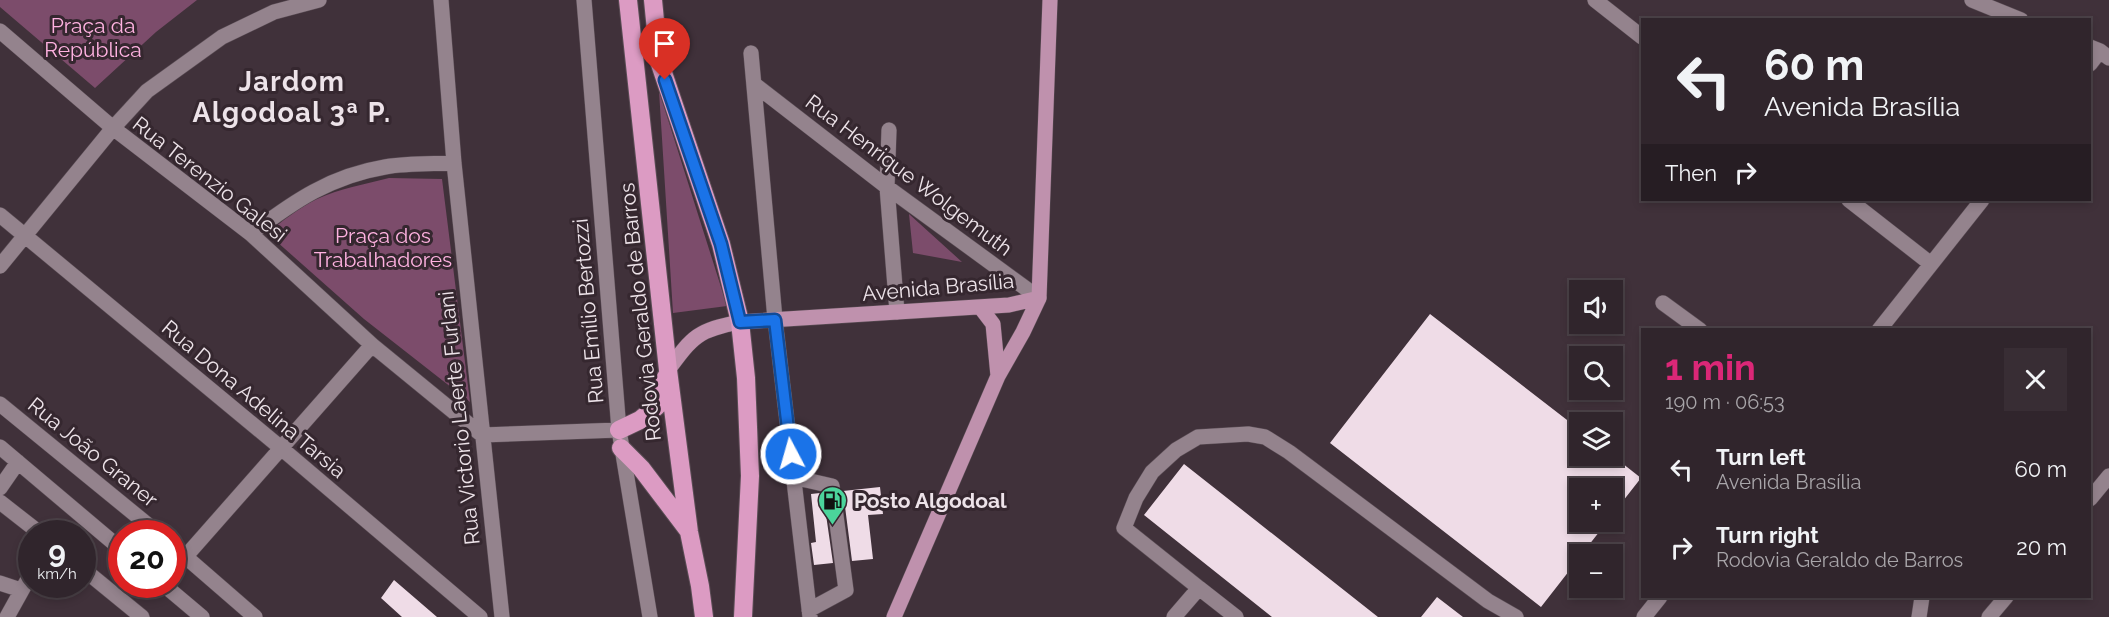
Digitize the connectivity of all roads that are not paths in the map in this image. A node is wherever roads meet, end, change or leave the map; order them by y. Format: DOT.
graph roads {
  1 [pos="319,0"];
  2 [pos="441,0"];
  3 [pos="584,0"];
  4 [pos="628,0"];
  5 [pos="653,0"];
  6 [pos="1050,0"];
  7 [pos="1595,0"];
  8 [pos="1972,0"];
  9 [pos="2016,18"];
  10 [pos="0,31"];
  11 [pos="1641,36"];
  12 [pos="751,53"];
  13 [pos="754,84"];
  14 [pos="113,128"];
  15 [pos="889,130"];
  16 [pos="454,164"];
  17 [pos="886,187"];
  18 [pos="1850,201"];
  19 [pos="1981,201"];
  20 [pos="0,215"];
  21 [pos="251,234"];
  22 [pos="25,235"];
  23 [pos="1931,264"];
  24 [pos="0,266"];
  25 [pos="1039,298"];
  26 [pos="1663,303"];
  27 [pos="980,307"];
  28 [pos="897,312"];
  29 [pos="775,320"];
  30 [pos="740,322"];
  31 [pos="1697,328"];
  32 [pos="1880,328"];
  33 [pos="372,345"];
  34 [pos="668,370"];
  35 [pos="998,376"];
  36 [pos="0,404"];
  37 [pos="482,435"];
  38 [pos="620,439"];
  39 [pos="0,447"];
  40 [pos="281,448"];
  41 [pos="18,462"];
  42 [pos="2109,476"];
  43 [pos="793,477"];
  44 [pos="0,488"];
  45 [pos="2091,498"];
  46 [pos="0,502"];
  47 [pos="23,520"];
  48 [pos="142,520"];
  49 [pos="689,532"];
  50 [pos="108,538"];
  51 [pos="186,556"];
  52 [pos="96,579"];
  53 [pos="0,583"];
  54 [pos="1199,588"];
  55 [pos="18,589"];
  56 [pos="18,596"];
  57 [pos="179,598"];
  58 [pos="1659,598"];
  59 [pos="1922,598"];
  60 [pos="2005,598"];
  61 [pos="809,613"];
  62 [pos="7,617"];
  63 [pos="142,617"];
  64 [pos="202,617"];
  65 [pos="255,617"];
  66 [pos="480,617"];
  67 [pos="502,617"];
  68 [pos="650,617"];
  69 [pos="705,617"];
  70 [pos="744,617"];
  71 [pos="894,617"];
  72 [pos="1174,617"];
  73 [pos="1236,617"];
  74 [pos="1516,617"];
  75 [pos="1644,617"];
  76 [pos="1919,617"];
  77 [pos="1989,617"];
  1 -- 14 [label="street"];
  2 -- 16 [label="street, Rua Victorio Laerte Furlani"];
  3 -- 38 [label="street, Rua Emílio Bertozzi"];
  4 -- 34 [label="highway, Rodovia Geraldo de Barros"];
  5 -- 30 [label="highway"];
  6 -- 25 [label="main road, Avenida Brasília"];
  7 -- 11 [label="street"];
  8 -- 9 [label="street"];
  10 -- 14 [label="street, Rua Terenzio Galesi"];
  12 -- 13 [label="street"];
  13 -- 17 [label="street, Rua Henrique Wolgemuth"];
  13 -- 29 [label="street"];
  14 -- 21 [label="street, Rua Terenzio Galesi"];
  14 -- 22 [label="street"];
  15 -- 17 [label="street"];
  16 -- 21 [label="street"];
  16 -- 37 [label="street, Rua Victorio Laerte Furlani"];
  17 -- 25 [label="street, Rua Henrique Wolgemuth"];
  17 -- 28 [label="street"];
  18 -- 23 [label="street"];
  19 -- 23 [label="street"];
  20 -- 22 [label="street, Rua Dona Adelina Tarsia"];
  21 -- 33 [label="street, Rua Terenzio Galesi"];
  22 -- 24 [label="street"];
  22 -- 40 [label="street, Rua Dona Adelina Tarsia"];
  23 -- 32 [label="street"];
  25 -- 27 [label="main road, Avenida Brasília"];
  25 -- 35 [label="main road"];
  26 -- 31 [label="street"];
  27 -- 28 [label="main road, Avenida Brasília"];
  27 -- 35 [label="main road"];
  28 -- 29 [label="main road, Avenida Brasília"];
  29 -- 30 [label="main road, Avenida Brasília"];
  29 -- 43 [label="street"];
  30 -- 34 [label="main road, Avenida Brasília"];
  30 -- 70 [label="highway"];
  33 -- 37 [label="street, Rua Terenzio Galesi"];
  33 -- 40 [label="street"];
  34 -- 38 [label="highway"];
  34 -- 49 [label="highway, Rodovia Geraldo de Barros"];
  35 -- 71 [label="main road"];
  36 -- 48 [label="street, Rua João Graner"];
  37 -- 38 [label="street"];
  37 -- 67 [label="street, Rua Victorio Laerte Furlani"];
  38 -- 49 [label="highway"];
  38 -- 68 [label="street, Rua Emílio Bertozzi"];
  39 -- 41 [label="street"];
  40 -- 51 [label="street"];
  40 -- 66 [label="street, Rua Dona Adelina Tarsia"];
  41 -- 44 [label="street"];
  41 -- 50 [label="street"];
  42 -- 45 [label="street"];
  43 -- 61 [label="street"];
  43 -- 61 [label="street"];
  46 -- 47 [label="street"];
  49 -- 69 [label="highway, Rodovia Geraldo de Barros"];
  51 -- 65 [label="street"];
  52 -- 63 [label="street"];
  53 -- 55 [label="street"];
  54 -- 72 [label="street"];
  54 -- 73 [label="street"];
  54 -- 74 [label="street"];
  56 -- 62 [label="street"];
  57 -- 64 [label="street"];
  58 -- 75 [label="street"];
  59 -- 76 [label="street"];
  60 -- 77 [label="street"];
}
